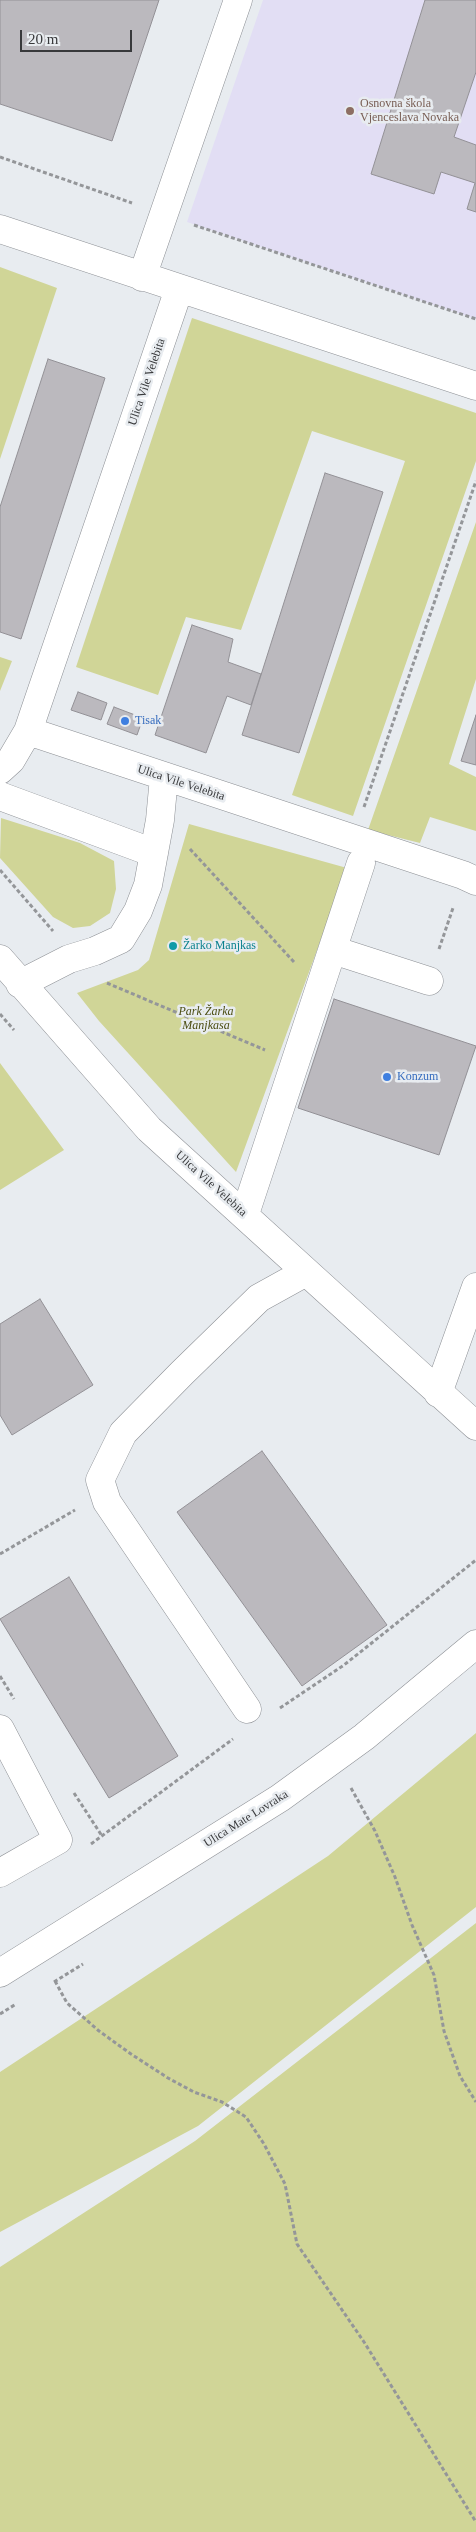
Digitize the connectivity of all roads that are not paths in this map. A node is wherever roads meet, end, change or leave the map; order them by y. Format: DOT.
graph roads {
  1 [pos="238,0"];
  2 [pos="0,228"];
  3 [pos="142,277"];
  4 [pos="179,289"];
  5 [pos="476,386"];
  6 [pos="28,731"];
  7 [pos="0,770"];
  8 [pos="164,777"];
  9 [pos="0,796"];
  10 [pos="357,851"];
  11 [pos="154,853"];
  12 [pos="470,878"];
  13 [pos="333,950"];
  14 [pos="0,959"];
  15 [pos="429,981"];
  16 [pos="20,984"];
  17 [pos="245,1214"];
  18 [pos="306,1272"];
  19 [pos="476,1287"];
  20 [pos="438,1393"];
  21 [pos="476,1426"];
  22 [pos="476,1644"];
  23 [pos="247,1710"];
  24 [pos="0,1729"];
  25 [pos="0,1874"];
  26 [pos="0,1973"];
  1 -- 3 [label="street"];
  2 -- 3 [label="street"];
  3 -- 4 [label="street"];
  4 -- 5 [label="street"];
  4 -- 6 [label="street, Ulica Vile Velebita"];
  6 -- 7 [label="street, Ulica Vile Velebita"];
  6 -- 8 [label="street, Ulica Vile Velebita"];
  8 -- 10 [label="street, Ulica Vile Velebita"];
  8 -- 11 [label="street"];
  9 -- 11 [label="street"];
  10 -- 12 [label="street, Ulica Vile Velebita"];
  10 -- 13 [label="street"];
  11 -- 16 [label="street"];
  13 -- 15 [label="street"];
  13 -- 17 [label="street"];
  14 -- 16 [label="street, Ulica Vile Velebita"];
  16 -- 17 [label="street, Ulica Vile Velebita"];
  17 -- 18 [label="street, Ulica Vile Velebita"];
  18 -- 20 [label="street, Ulica Vile Velebita"];
  18 -- 23 [label="street"];
  19 -- 20 [label="street"];
  20 -- 21 [label="street, Ulica Vile Velebita"];
  22 -- 26 [label="street, Ulica Mate Lovraka"];
  24 -- 25 [label="street"];
}
